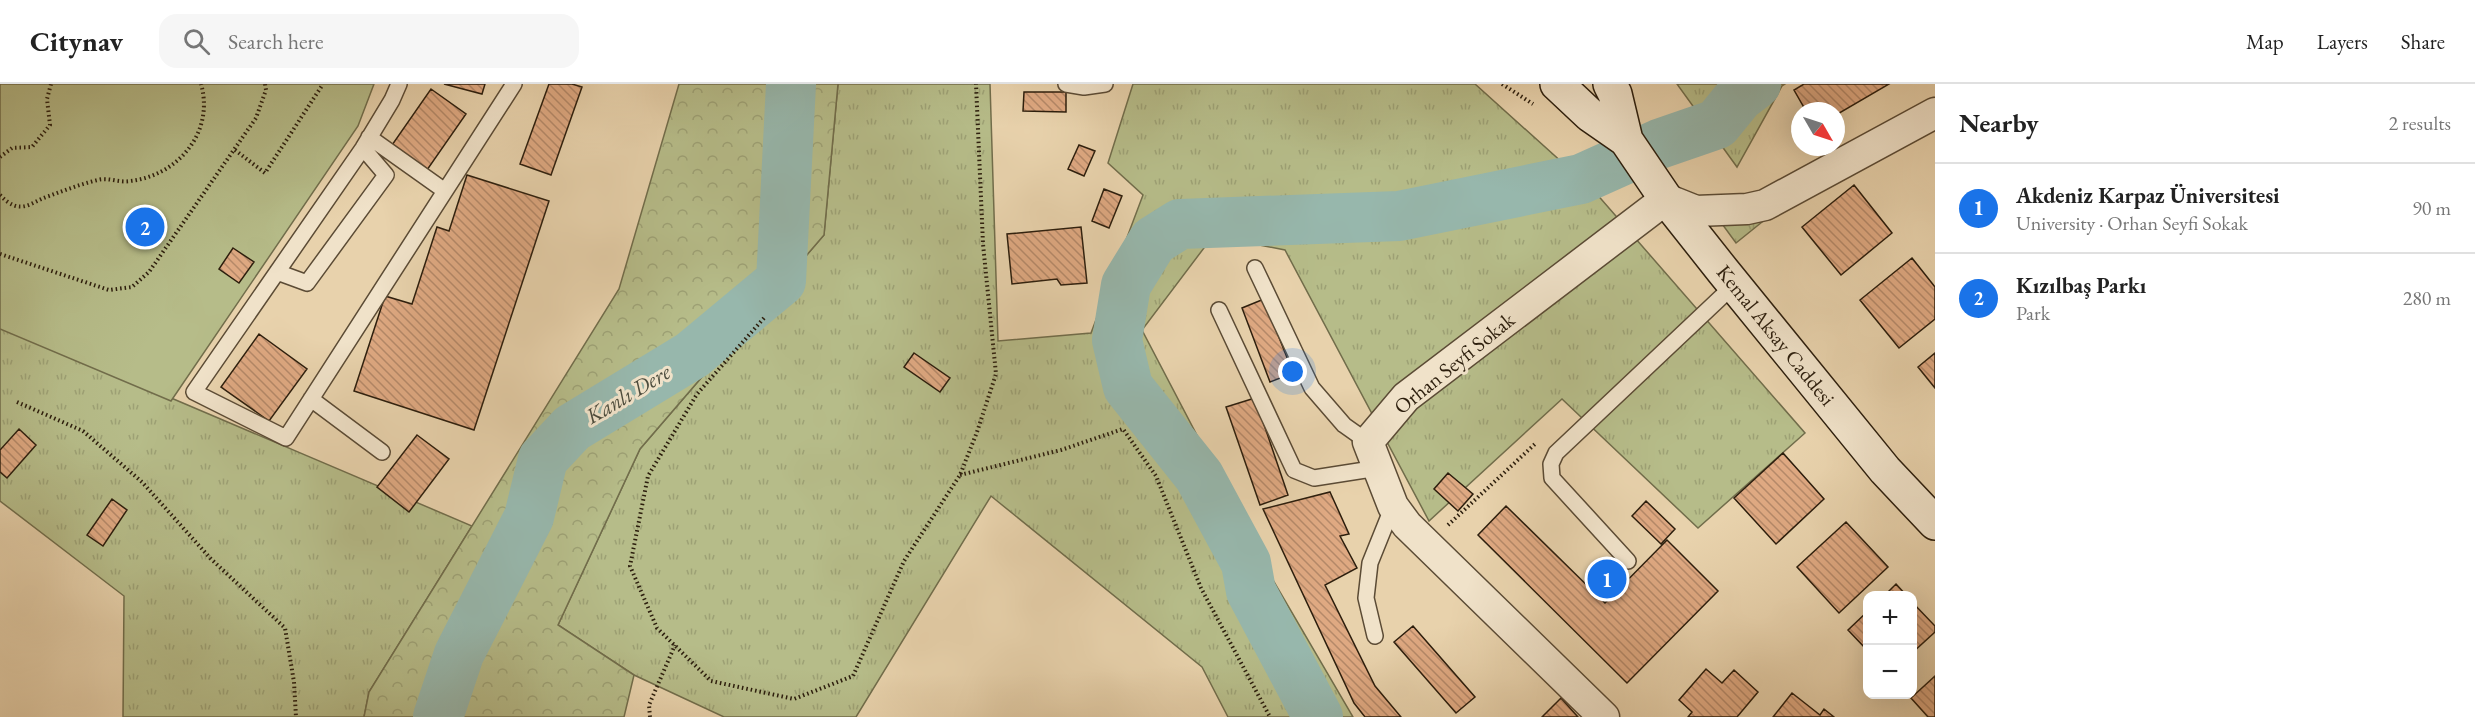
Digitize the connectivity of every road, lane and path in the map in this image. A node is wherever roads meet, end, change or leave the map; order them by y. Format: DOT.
graph roads {
  1 [pos="51,84"];
  2 [pos="201,84"];
  3 [pos="265,84"];
  4 [pos="323,84"];
  5 [pos="399,84"];
  6 [pos="514,84"];
  7 [pos="976,84"];
  8 [pos="1066,84"];
  9 [pos="1105,84"];
  10 [pos="1557,84"];
  11 [pos="1610,84"];
  12 [pos="1935,112"];
  13 [pos="1626,140"];
  14 [pos="366,142"];
  15 [pos="234,150"];
  16 [pos="0,157"];
  17 [pos="445,191"];
  18 [pos="0,195"];
  19 [pos="1666,199"];
  20 [pos="0,254"];
  21 [pos="1255,268"];
  22 [pos="277,272"];
  23 [pos="1734,285"];
  24 [pos="1220,310"];
  25 [pos="764,318"];
  26 [pos="311,399"];
  27 [pos="17,402"];
  28 [pos="382,452"];
  29 [pos="1373,455"];
  30 [pos="960,475"];
  31 [pos="1393,506"];
  32 [pos="1935,523"];
  33 [pos="1628,561"];
  34 [pos="1376,636"];
  35 [pos="675,645"];
  36 [pos="296,717"];
  37 [pos="650,717"];
  38 [pos="1269,717"];
  39 [pos="1604,717"];
  1 -- 16 [label="path"];
  2 -- 18 [label="path"];
  3 -- 15 [label="path"];
  4 -- 15 [label="path"];
  5 -- 14 [label="lane"];
  6 -- 17 [label="lane"];
  7 -- 30 [label="path"];
  8 -- 9 [label="lane"];
  10 -- 13 [label="main road, Kemal Aksay Caddesi"];
  11 -- 13 [label="main road, Kemal Aksay Caddesi"];
  12 -- 19 [label="street"];
  13 -- 19 [label="main road, Kemal Aksay Caddesi"];
  14 -- 17 [label="lane"];
  14 -- 22 [label="lane"];
  14 -- 22 [label="lane"];
  15 -- 20 [label="path"];
  17 -- 26 [label="lane"];
  19 -- 23 [label="main road, Kemal Aksay Caddesi"];
  19 -- 29 [label="street, Orhan Seyfi Sokak"];
  21 -- 29 [label="lane"];
  22 -- 26 [label="lane"];
  23 -- 32 [label="main road, Kemal Aksay Caddesi"];
  23 -- 33 [label="lane"];
  24 -- 29 [label="lane"];
  25 -- 35 [label="path"];
  26 -- 28 [label="lane"];
  27 -- 36 [label="path"];
  29 -- 31 [label="street"];
  30 -- 35 [label="path"];
  30 -- 38 [label="path"];
  31 -- 34 [label="lane"];
  31 -- 39 [label="street"];
  35 -- 37 [label="path"];
}
